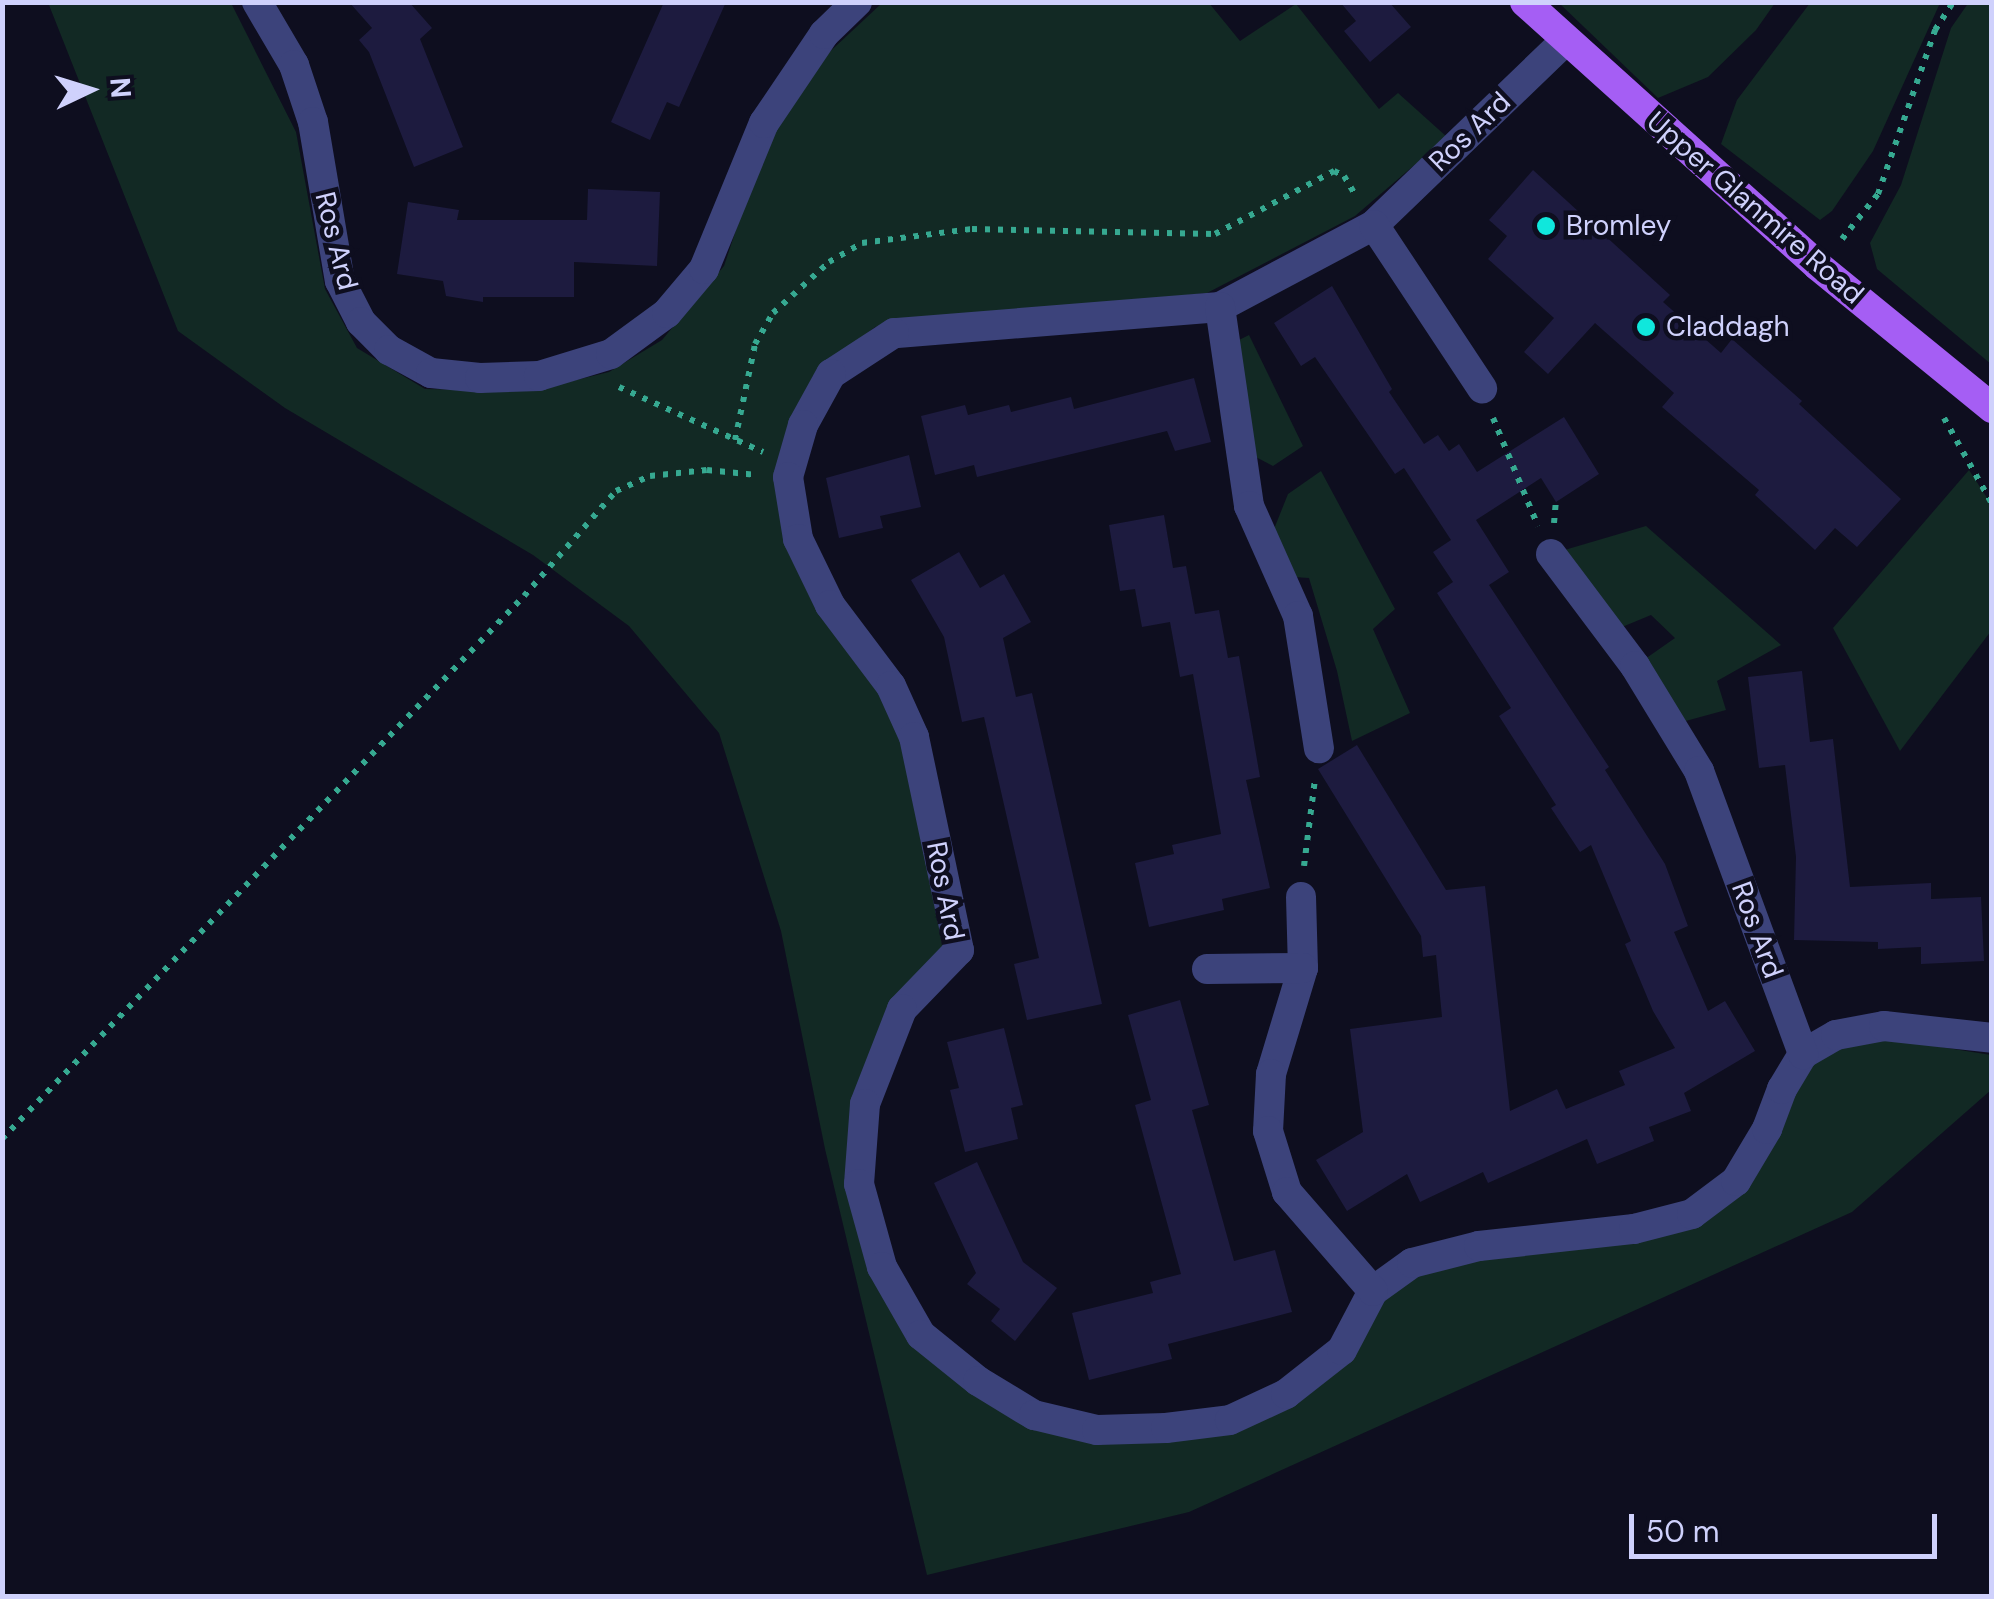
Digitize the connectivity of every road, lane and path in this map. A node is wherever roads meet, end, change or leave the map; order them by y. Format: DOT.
graph roads {
  1 [pos="257,2"];
  2 [pos="857,2"];
  3 [pos="1525,2"];
  4 [pos="1952,2"];
  5 [pos="1566,40"];
  6 [pos="1374,225"];
  7 [pos="1818,266"];
  8 [pos="1220,307"];
  9 [pos="596,360"];
  10 [pos="1482,388"];
  11 [pos="1992,408"];
  12 [pos="735,440"];
  13 [pos="790,471"];
  14 [pos="1556,502"];
  15 [pos="1552,554"];
  16 [pos="1318,748"];
  17 [pos="1301,897"];
  18 [pos="1303,968"];
  19 [pos="1207,969"];
  20 [pos="1992,1038"];
  21 [pos="1803,1054"];
  22 [pos="2,1140"];
  23 [pos="1373,1292"];
  1 -- 9 [label="street, Ros Ard"];
  2 -- 9 [label="street, Ros Ard"];
  3 -- 5 [label="main road, Upper Glanmire Road"];
  4 -- 7 [label="path"];
  5 -- 6 [label="street, Ros Ard"];
  5 -- 7 [label="main road, Upper Glanmire Road"];
  6 -- 8 [label="street, Ros Ard"];
  6 -- 10 [label="street"];
  6 -- 12 [label="path"];
  7 -- 11 [label="main road, Upper Glanmire Road"];
  8 -- 13 [label="street, Ros Ard"];
  8 -- 16 [label="street"];
  9 -- 12 [label="path"];
  10 -- 15 [label="path"];
  12 -- 13 [label="path"];
  13 -- 22 [label="path"];
  13 -- 23 [label="street, Ros Ard"];
  14 -- 15 [label="path"];
  15 -- 21 [label="street, Ros Ard"];
  16 -- 17 [label="path"];
  17 -- 18 [label="street"];
  18 -- 19 [label="street"];
  18 -- 23 [label="street"];
  20 -- 21 [label="street"];
  21 -- 23 [label="street, Ros Ard"];
}
